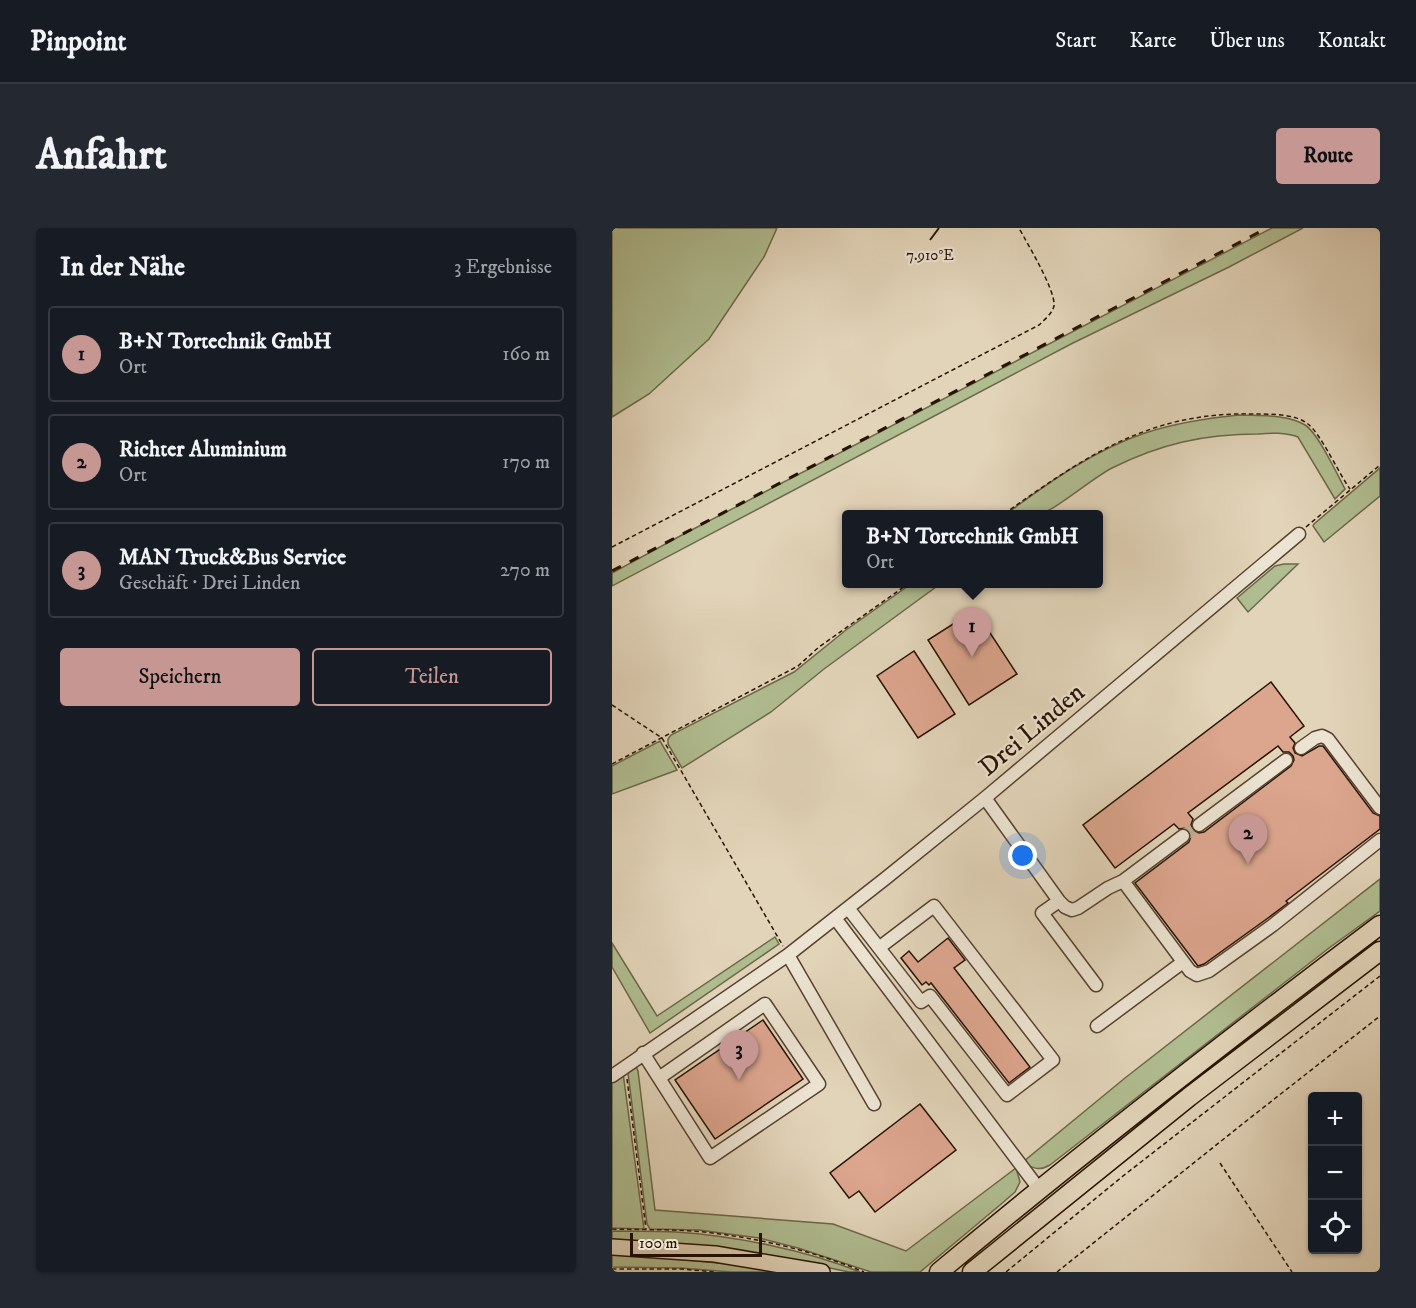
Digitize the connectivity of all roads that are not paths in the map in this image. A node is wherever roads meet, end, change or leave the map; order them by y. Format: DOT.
graph roads {
  1 [pos="1299,534"];
  2 [pos="1301,748"];
  3 [pos="1286,759"];
  4 [pos="985,798"];
  5 [pos="1380,808"];
  6 [pos="1199,825"];
  7 [pos="1183,836"];
  8 [pos="1380,840"];
  9 [pos="1124,881"];
  10 [pos="1059,902"];
  11 [pos="849,908"];
  12 [pos="835,918"];
  13 [pos="1380,924"];
  14 [pos="880,947"];
  15 [pos="1380,951"];
  16 [pos="788,954"];
  17 [pos="1183,962"];
  18 [pos="1096,985"];
  19 [pos="1096,1026"];
  20 [pos="644,1053"];
  21 [pos="612,1076"];
  22 [pos="659,1078"];
  23 [pos="874,1104"];
  24 [pos="1039,1189"];
  25 [pos="612,1247"];
  26 [pos="822,1272"];
  27 [pos="939,1272"];
  28 [pos="972,1272"];
  1 -- 4 [label="street, Drei Linden"];
  2 -- 5 [label="street"];
  3 -- 6 [label="street"];
  4 -- 10 [label="street"];
  4 -- 11 [label="street, Drei Linden"];
  7 -- 9 [label="street"];
  8 -- 17 [label="street"];
  9 -- 10 [label="street"];
  9 -- 17 [label="street"];
  10 -- 18 [label="street"];
  11 -- 12 [label="street, Drei Linden"];
  11 -- 14 [label="street"];
  12 -- 16 [label="street, Drei Linden"];
  12 -- 24 [label="street"];
  13 -- 24 [label="highway"];
  14 -- 14 [label="street"];
  15 -- 28 [label="highway"];
  16 -- 20 [label="street, Drei Linden"];
  16 -- 23 [label="street"];
  17 -- 19 [label="street"];
  20 -- 21 [label="street, Drei Linden"];
  20 -- 22 [label="street"];
  22 -- 22 [label="street"];
  24 -- 27 [label="highway"];
  25 -- 26 [label="main road"];
}
